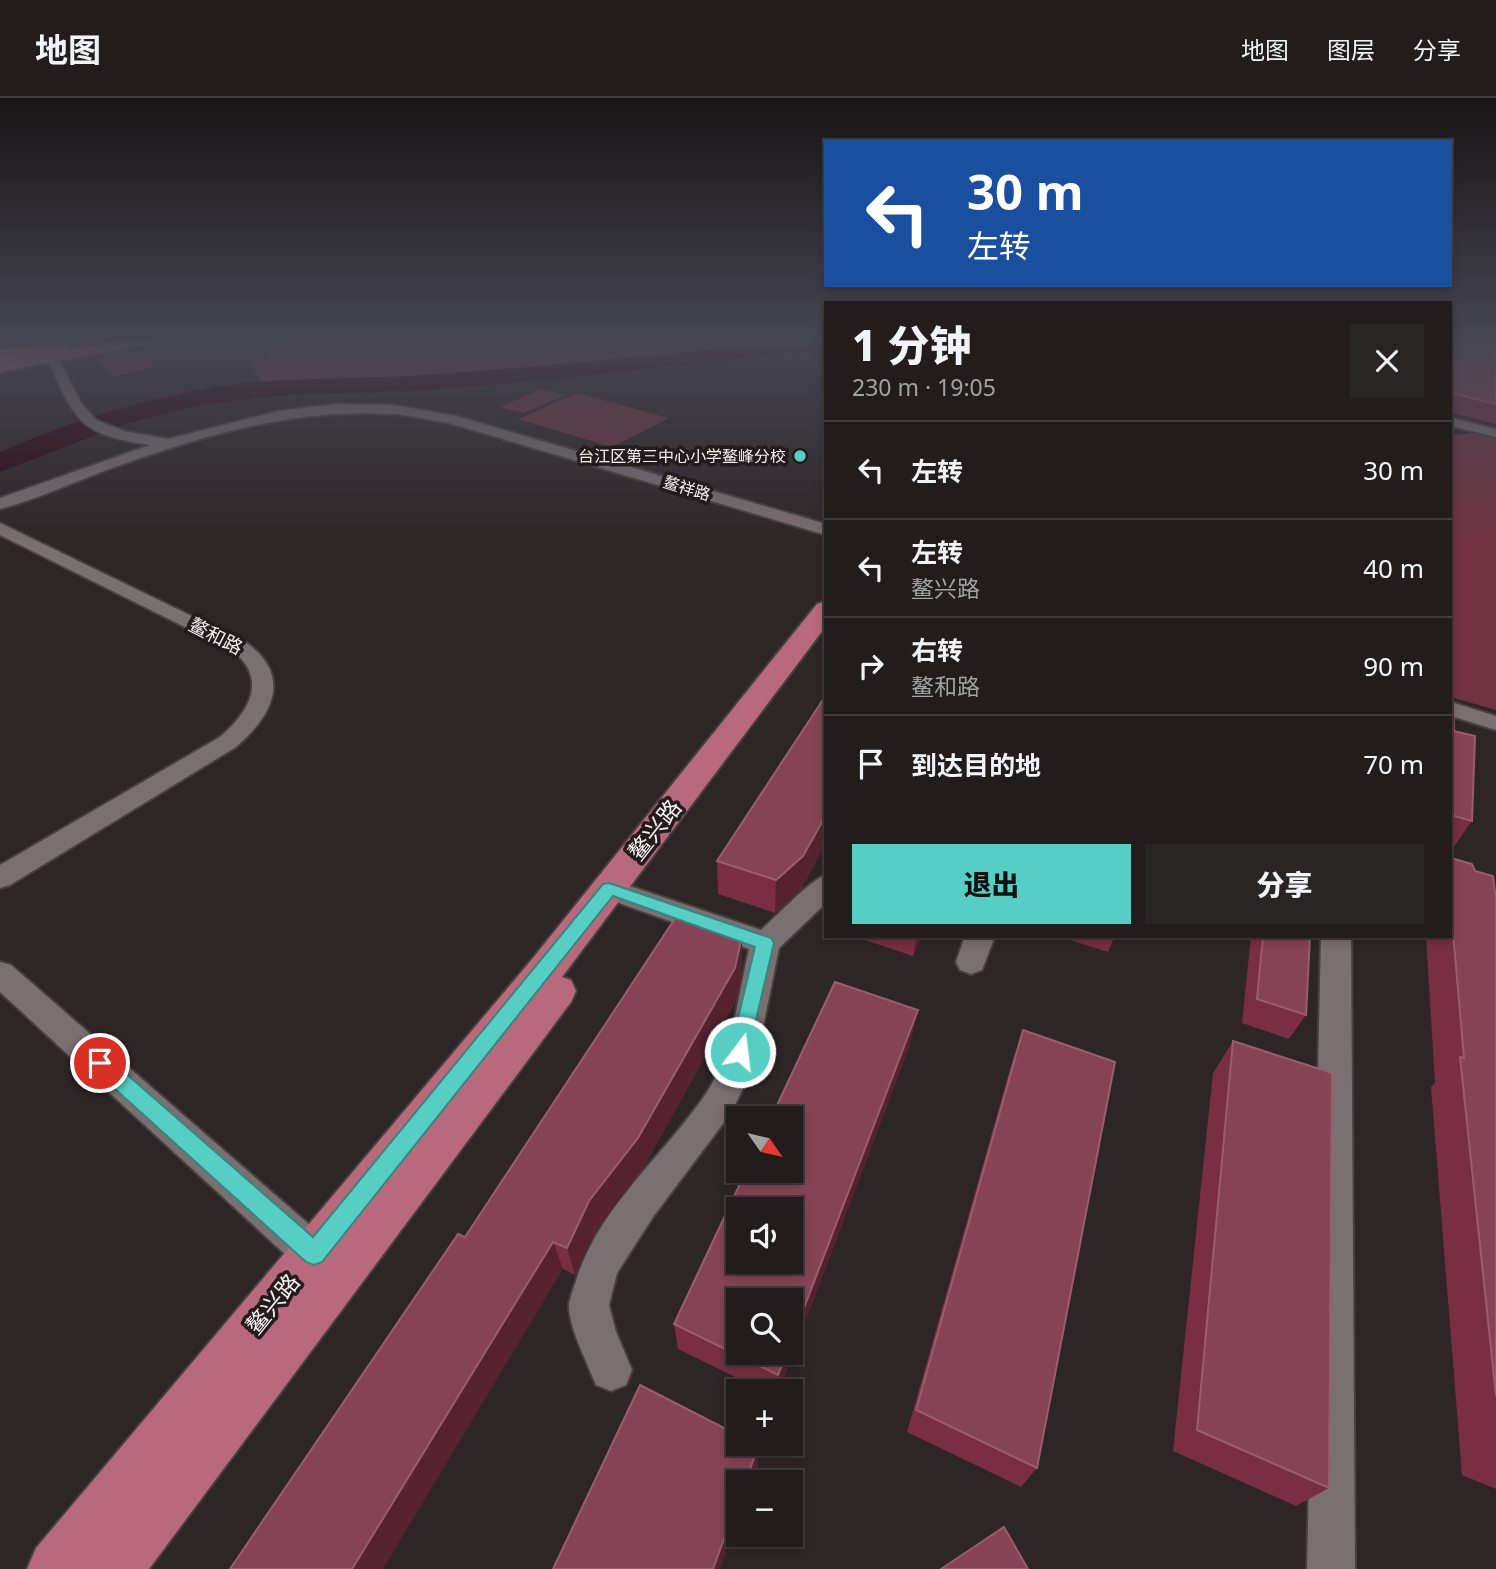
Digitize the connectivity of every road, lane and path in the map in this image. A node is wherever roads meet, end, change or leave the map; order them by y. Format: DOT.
graph roads {
  1 [pos="78,407"];
  2 [pos="89,422"];
  3 [pos="1452,422"];
  4 [pos="1496,433"];
  5 [pos="170,443"];
  6 [pos="0,504"];
  7 [pos="0,528"];
  8 [pos="824,529"];
  9 [pos="824,612"];
  10 [pos="824,640"];
  11 [pos="1452,709"];
  12 [pos="1496,723"];
  13 [pos="0,878"];
  14 [pos="824,887"];
  15 [pos="620,893"];
  16 [pos="1336,938"];
  17 [pos="765,943"];
  18 [pos="0,974"];
  19 [pos="329,1260"];
  20 [pos="611,1370"];
  21 [pos="92,1560"];
  22 [pos="1331,1569"];
  1 -- 2 [label="street, 鳌祥路"];
  2 -- 5 [label="street, 鳌祥路"];
  3 -- 4 [label="street"];
  5 -- 6 [label="street"];
  5 -- 8 [label="street, 鳌祥路"];
  7 -- 13 [label="street, 鳌和路"];
  9 -- 15 [label="main road, 鳌兴路"];
  10 -- 15 [label="main road, 鳌兴路"];
  11 -- 12 [label="street"];
  14 -- 17 [label="street"];
  15 -- 17 [label="street"];
  15 -- 19 [label="main road, 鳌兴路"];
  16 -- 22 [label="street"];
  17 -- 20 [label="street"];
  18 -- 19 [label="street"];
  19 -- 21 [label="main road, 鳌兴路"];
}
